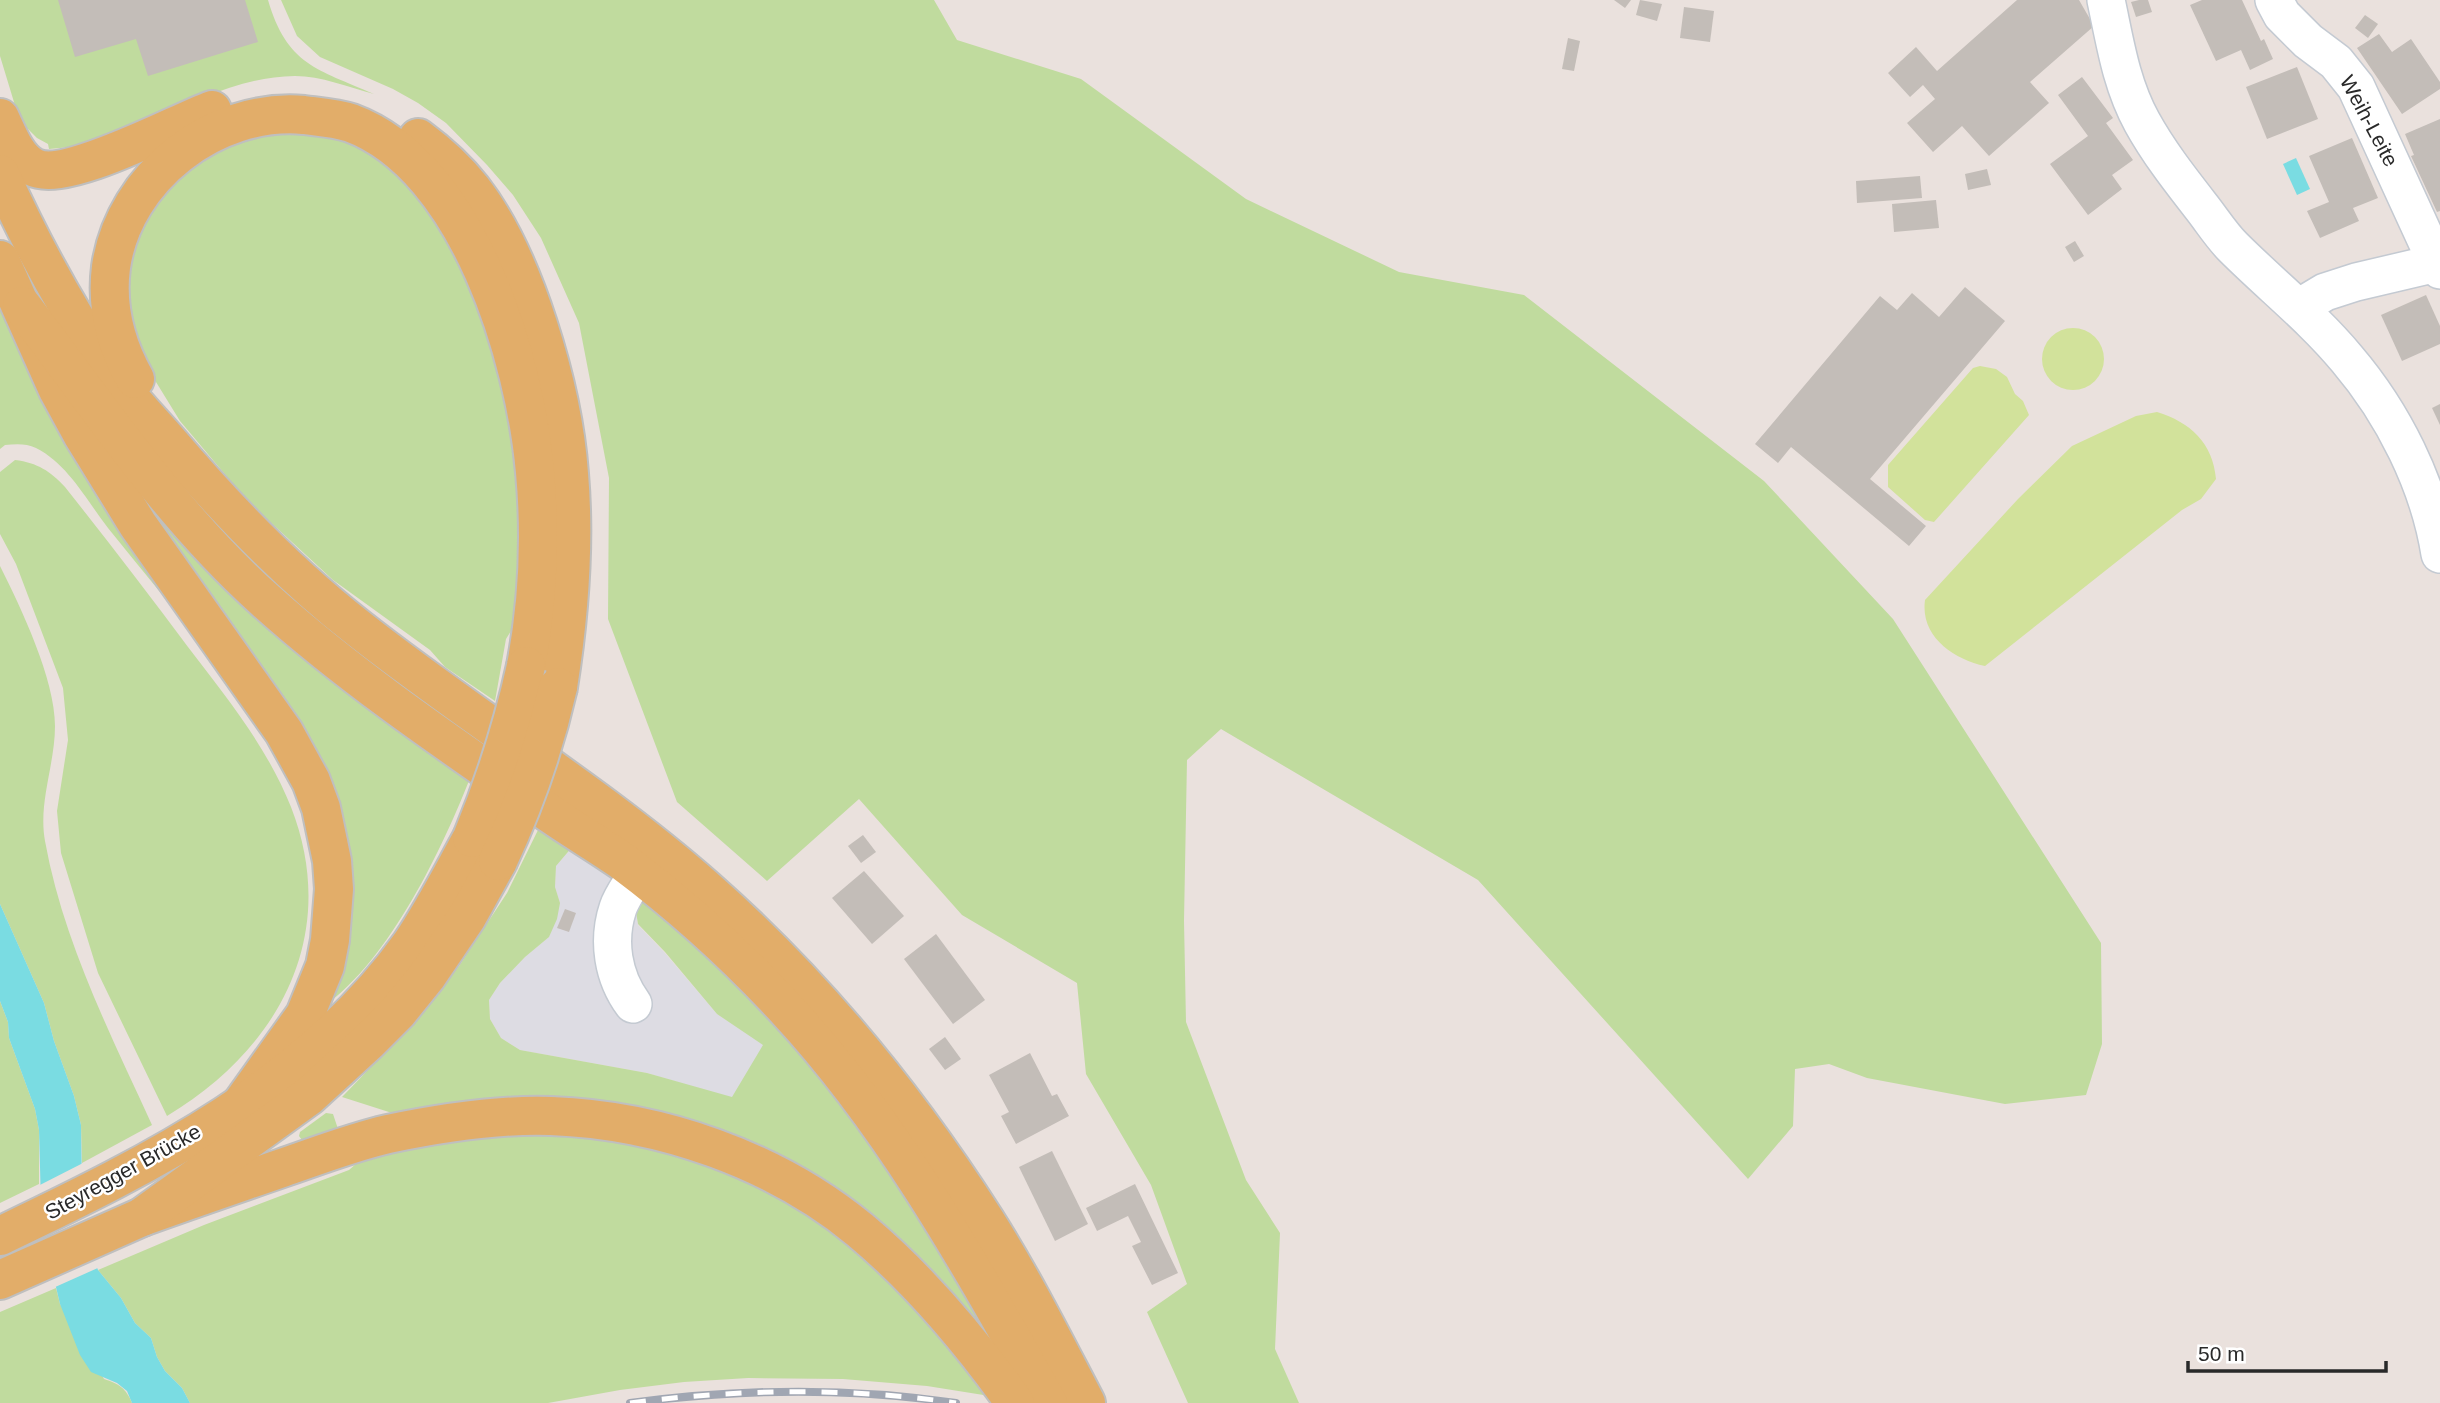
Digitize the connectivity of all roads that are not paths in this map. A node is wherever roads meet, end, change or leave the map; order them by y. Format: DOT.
graph roads {
  1 [pos="2106,0"];
  2 [pos="2274,0"];
  3 [pos="0,118"];
  4 [pos="0,174"];
  5 [pos="0,260"];
  6 [pos="2438,266"];
  7 [pos="22,306"];
  8 [pos="2300,307"];
  9 [pos="178,453"];
  10 [pos="2440,554"];
  11 [pos="485,850"];
  12 [pos="637,874"];
  13 [pos="633,1004"];
  14 [pos="248,1120"];
  15 [pos="142,1217"];
  16 [pos="0,1236"];
  17 [pos="0,1280"];
  18 [pos="1015,1403"];
  19 [pos="1048,1403"];
  20 [pos="1086,1403"];
  1 -- 8 [label="street"];
  2 -- 6 [label="street, Weih-Leite"];
  3 -- 11 [label="main road, bridge"];
  4 -- 9 [label="main road"];
  5 -- 7 [label="main road"];
  6 -- 8 [label="street, Weih-Leite"];
  7 -- 12 [label="main road"];
  7 -- 14 [label="main road"];
  8 -- 10 [label="street"];
  9 -- 11 [label="main road, bridge"];
  9 -- 20 [label="main road"];
  11 -- 14 [label="main road"];
  12 -- 13 [label="street"];
  12 -- 19 [label="main road"];
  14 -- 15 [label="main road, Steyregger Brücke"];
  14 -- 16 [label="main road, Steyregger Brücke"];
  15 -- 17 [label="main road, Steyregger Brücke"];
  15 -- 18 [label="main road"];
}
